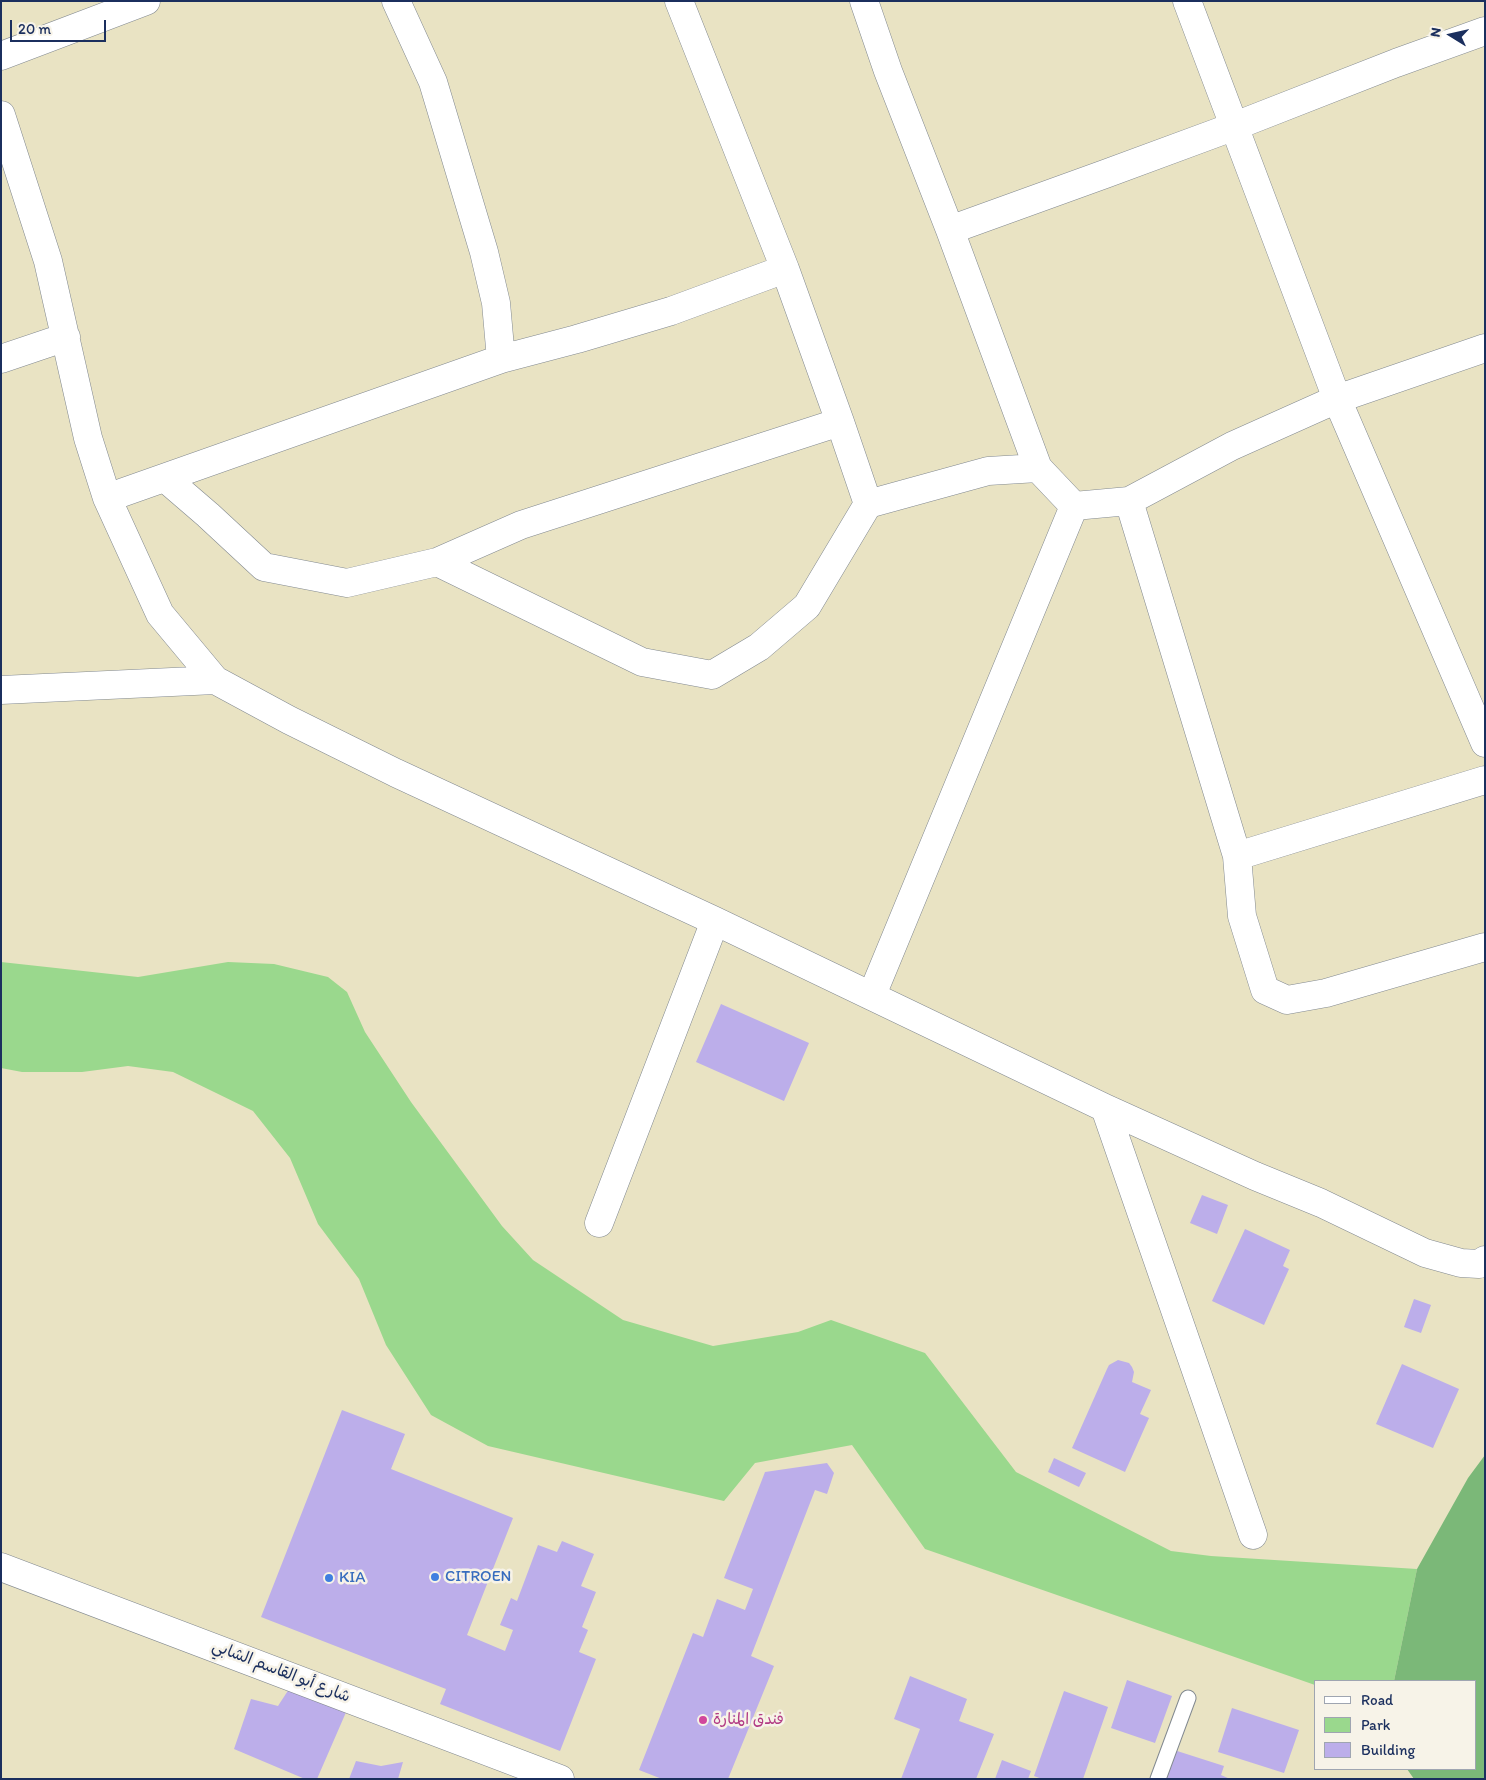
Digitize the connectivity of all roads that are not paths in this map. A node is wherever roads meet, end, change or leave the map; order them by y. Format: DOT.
graph roads {
  1 [pos="146,1"];
  2 [pos="396,1"];
  3 [pos="680,1"];
  4 [pos="864,1"];
  5 [pos="1187,1"];
  6 [pos="1485,32"];
  7 [pos="1,56"];
  8 [pos="1,115"];
  9 [pos="1235,126"];
  10 [pos="950,230"];
  11 [pos="785,269"];
  12 [pos="66,337"];
  13 [pos="1485,348"];
  14 [pos="1,359"];
  15 [pos="501,359"];
  16 [pos="1337,399"];
  17 [pos="840,422"];
  18 [pos="1038,468"];
  19 [pos="165,478"];
  20 [pos="107,498"];
  21 [pos="1129,501"];
  22 [pos="868,504"];
  23 [pos="1074,506"];
  24 [pos="437,562"];
  25 [pos="215,680"];
  26 [pos="1,690"];
  27 [pos="1484,740"];
  28 [pos="1485,780"];
  29 [pos="1237,856"];
  30 [pos="715,921"];
  31 [pos="1485,947"];
  32 [pos="872,995"];
  33 [pos="1105,1108"];
  34 [pos="599,1223"];
  35 [pos="1485,1260"];
  36 [pos="1253,1534"];
  37 [pos="1,1567"];
  38 [pos="1188,1698"];
  39 [pos="560,1779"];
  40 [pos="1158,1779"];
  1 -- 7 [label="street"];
  2 -- 15 [label="street"];
  3 -- 11 [label="street"];
  4 -- 10 [label="street"];
  5 -- 9 [label="street"];
  6 -- 9 [label="street"];
  8 -- 12 [label="street"];
  9 -- 10 [label="street"];
  9 -- 16 [label="street"];
  10 -- 18 [label="street"];
  11 -- 15 [label="street"];
  11 -- 17 [label="street"];
  12 -- 14 [label="street"];
  12 -- 20 [label="street"];
  13 -- 16 [label="street"];
  15 -- 19 [label="street"];
  16 -- 21 [label="street"];
  16 -- 27 [label="street"];
  17 -- 22 [label="street"];
  17 -- 24 [label="street"];
  18 -- 22 [label="street"];
  18 -- 23 [label="street"];
  19 -- 20 [label="street"];
  19 -- 24 [label="street"];
  20 -- 25 [label="street"];
  21 -- 23 [label="street"];
  21 -- 29 [label="street"];
  22 -- 24 [label="street"];
  23 -- 32 [label="street"];
  25 -- 26 [label="street"];
  25 -- 30 [label="street"];
  28 -- 29 [label="street"];
  29 -- 31 [label="street"];
  30 -- 32 [label="street"];
  30 -- 34 [label="street"];
  32 -- 33 [label="street"];
  33 -- 35 [label="street"];
  33 -- 36 [label="street"];
  37 -- 39 [label="street, شارع أبو القاسم الشابي"];
  38 -- 40 [label="lane"];
}
